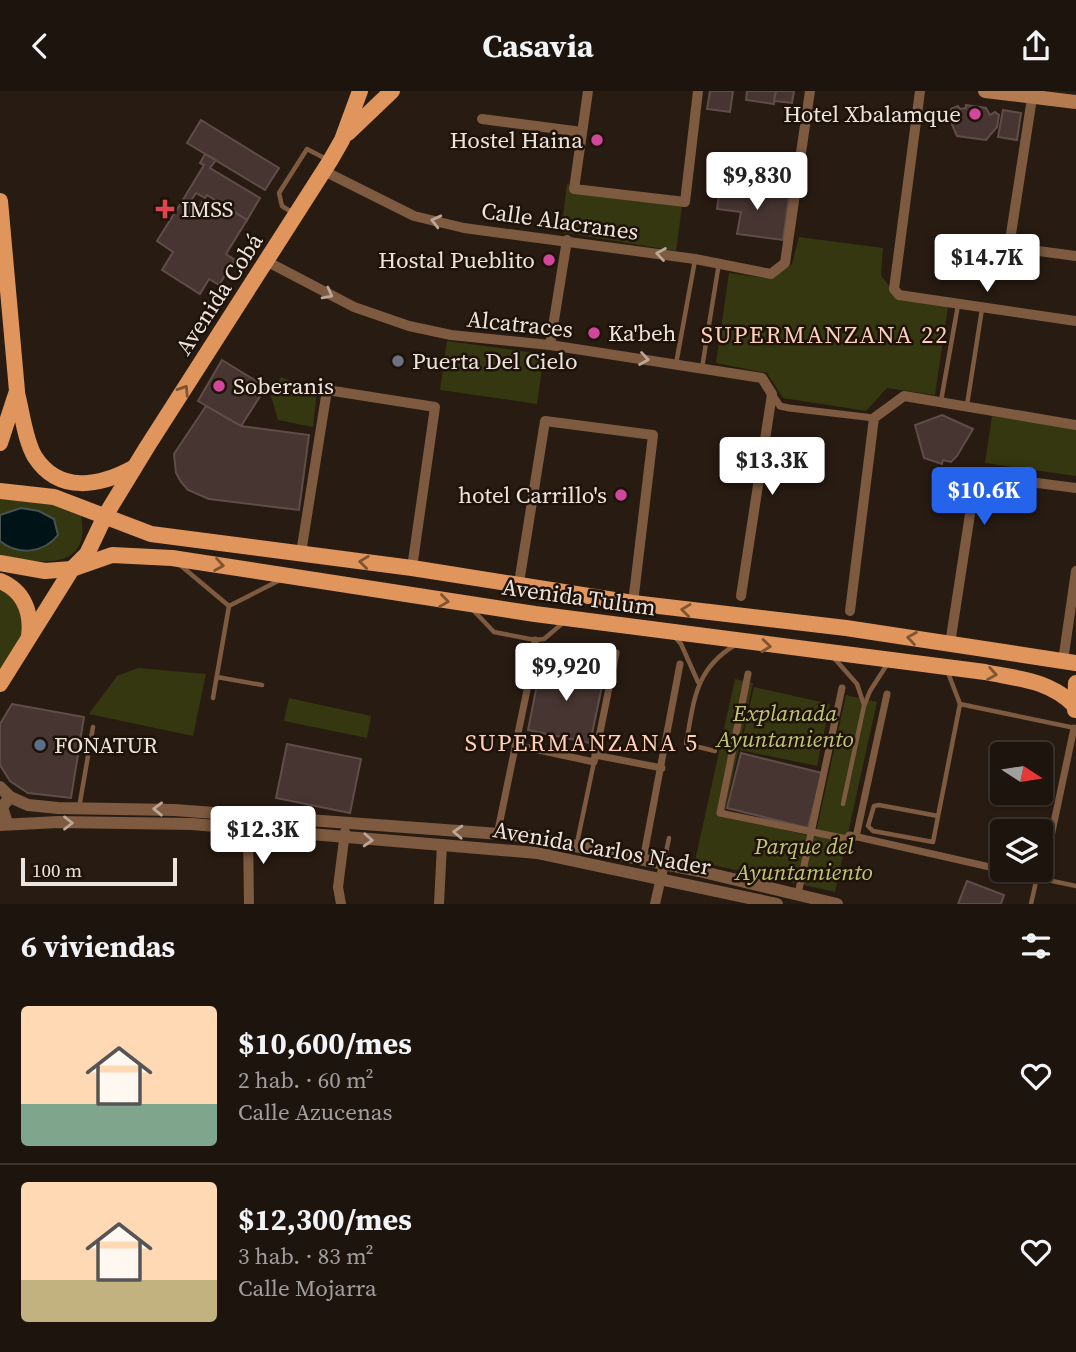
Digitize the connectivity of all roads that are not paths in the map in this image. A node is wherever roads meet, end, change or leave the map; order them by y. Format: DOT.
graph roads {
  1 [pos="360,91"];
  2 [pos="392,91"];
  3 [pos="589,91"];
  4 [pos="698,91"];
  5 [pos="810,91"];
  6 [pos="920,91"];
  7 [pos="985,91"];
  8 [pos="1065,91"];
  9 [pos="1032,98"];
  10 [pos="1076,101"];
  11 [pos="482,119"];
  12 [pos="582,132"];
  13 [pos="342,140"];
  14 [pos="327,166"];
  15 [pos="0,201"];
  16 [pos="296,216"];
  17 [pos="567,240"];
  18 [pos="1076,256"];
  19 [pos="695,259"];
  20 [pos="268,261"];
  21 [pos="719,263"];
  22 [pos="4,278"];
  23 [pos="958,305"];
  24 [pos="982,309"];
  25 [pos="1076,321"];
  26 [pos="550,345"];
  27 [pos="676,364"];
  28 [pos="702,369"];
  29 [pos="17,391"];
  30 [pos="772,394"];
  31 [pos="940,403"];
  32 [pos="967,406"];
  33 [pos="874,418"];
  34 [pos="1076,425"];
  35 [pos="0,443"];
  36 [pos="135,467"];
  37 [pos="1076,488"];
  38 [pos="0,491"];
  39 [pos="104,516"];
  40 [pos="135,529"];
  41 [pos="301,553"];
  42 [pos="127,556"];
  43 [pos="172,558"];
  44 [pos="0,563"];
  45 [pos="412,568"];
  46 [pos="72,569"];
  47 [pos="1076,571"];
  48 [pos="288,576"];
  49 [pos="0,581"];
  50 [pos="519,583"];
  51 [pos="740,596"];
  52 [pos="633,603"];
  53 [pos="469,605"];
  54 [pos="229,606"];
  55 [pos="850,611"];
  56 [pos="568,619"];
  57 [pos="672,634"];
  58 [pos="29,639"];
  59 [pos="535,640"];
  60 [pos="738,643"];
  61 [pos="950,645"];
  62 [pos="616,653"];
  63 [pos="830,654"];
  64 [pos="890,661"];
  65 [pos="1069,662"];
  66 [pos="680,663"];
  67 [pos="945,667"];
  68 [pos="748,674"];
  69 [pos="217,677"];
  70 [pos="698,683"];
  71 [pos="1076,683"];
  72 [pos="0,684"];
  73 [pos="262,685"];
  74 [pos="842,688"];
  75 [pos="887,694"];
  76 [pos="213,698"];
  77 [pos="960,705"];
  78 [pos="864,706"];
  79 [pos="1075,718"];
  80 [pos="93,727"];
  81 [pos="515,745"];
  82 [pos="715,751"];
  83 [pos="595,758"];
  84 [pos="662,768"];
  85 [pos="0,787"];
  86 [pos="10,797"];
  87 [pos="843,804"];
  88 [pos="79,808"];
  89 [pos="938,816"];
  90 [pos="1052,819"];
  91 [pos="4,824"];
  92 [pos="346,824"];
  93 [pos="248,829"];
  94 [pos="812,832"];
  95 [pos="497,835"];
  96 [pos="856,837"];
  97 [pos="669,838"];
  98 [pos="344,839"];
  99 [pos="442,844"];
  100 [pos="577,846"];
  101 [pos="643,860"];
  102 [pos="664,864"];
  103 [pos="990,867"];
  104 [pos="713,875"];
  105 [pos="660,878"];
  106 [pos="1053,881"];
  107 [pos="1038,882"];
  108 [pos="1076,886"];
  109 [pos="710,888"];
  110 [pos="798,894"];
  111 [pos="756,901"];
  112 [pos="249,904"];
  113 [pos="341,904"];
  114 [pos="439,904"];
  115 [pos="654,904"];
  116 [pos="777,904"];
  117 [pos="837,904"];
  118 [pos="1031,904"];
  1 -- 13 [label="main road, Avenida Cobá"];
  2 -- 13 [label="main road"];
  3 -- 12 [label="street"];
  4 -- 12 [label="street"];
  5 -- 21 [label="street, Calle Alacranes"];
  6 -- 23 [label="street"];
  7 -- 9 [label="main road"];
  8 -- 10 [label="main road"];
  9 -- 10 [label="main road"];
  9 -- 18 [label="street"];
  11 -- 12 [label="street"];
  13 -- 14 [label="main road, Avenida Cobá"];
  14 -- 16 [label="main road, Avenida Cobá"];
  14 -- 16 [label="lane"];
  17 -- 14 [label="street, Calle Alacranes, one-way"];
  15 -- 22 [label="main road"];
  16 -- 20 [label="main road, Avenida Cobá"];
  19 -- 17 [label="street, Calle Alacranes, one-way"];
  17 -- 26 [label="street"];
  19 -- 21 [label="street, Calle Alacranes"];
  19 -- 27 [label="lane"];
  20 -- 26 [label="street, Alcatraces, one-way"];
  36 -- 20 [label="main road, Avenida Cobá, one-way"];
  21 -- 28 [label="lane"];
  22 -- 29 [label="main road"];
  23 -- 24 [label="street"];
  23 -- 31 [label="lane"];
  24 -- 25 [label="street"];
  24 -- 32 [label="lane"];
  26 -- 27 [label="street, Alcatraces, one-way"];
  27 -- 28 [label="street, Alcatraces"];
  28 -- 30 [label="street, Alcatraces"];
  29 -- 35 [label="main road"];
  29 -- 36 [label="main road"];
  30 -- 33 [label="street"];
  30 -- 51 [label="street"];
  31 -- 32 [label="street"];
  31 -- 33 [label="street"];
  32 -- 34 [label="street"];
  33 -- 55 [label="street"];
  36 -- 39 [label="main road, Avenida Cobá"];
  37 -- 61 [label="street"];
  38 -- 39 [label="main road, Avenida Tulum"];
  39 -- 40 [label="main road, Avenida Tulum"];
  39 -- 46 [label="main road, Avenida Cobá"];
  40 -- 41 [label="main road, Avenida Tulum"];
  40 -- 42 [label="main road"];
  45 -- 41 [label="main road, Avenida Tulum, one-way"];
  41 -- 45 [label="street"];
  42 -- 43 [label="main road, Avenida Tulum"];
  42 -- 46 [label="main road, Avenida Tulum"];
  43 -- 48 [label="main road, Avenida Tulum, one-way"];
  43 -- 54 [label="lane"];
  44 -- 46 [label="main road, Avenida Tulum"];
  45 -- 50 [label="main road, Avenida Tulum"];
  46 -- 58 [label="main road"];
  47 -- 65 [label="street"];
  48 -- 53 [label="main road, Avenida Tulum, one-way"];
  48 -- 54 [label="lane"];
  49 -- 58 [label="main road"];
  50 -- 52 [label="main road, Avenida Tulum"];
  50 -- 52 [label="street"];
  61 -- 52 [label="main road, Avenida Tulum, one-way"];
  53 -- 56 [label="main road, Avenida Tulum"];
  53 -- 59 [label="lane"];
  54 -- 69 [label="lane"];
  56 -- 57 [label="main road, Avenida Tulum"];
  56 -- 59 [label="lane"];
  57 -- 60 [label="main road, Avenida Tulum"];
  57 -- 70 [label="lane"];
  58 -- 72 [label="main road"];
  59 -- 81 [label="street"];
  60 -- 63 [label="main road, Avenida Tulum, one-way"];
  60 -- 70 [label="lane"];
  61 -- 65 [label="main road, Avenida Tulum"];
  62 -- 83 [label="street"];
  63 -- 64 [label="main road, Avenida Tulum"];
  63 -- 78 [label="lane"];
  64 -- 67 [label="main road, Avenida Tulum"];
  64 -- 78 [label="lane"];
  66 -- 84 [label="street"];
  67 -- 77 [label="lane"];
  67 -- 79 [label="main road, Avenida Tulum, one-way"];
  68 -- 94 [label="street"];
  69 -- 73 [label="lane"];
  69 -- 76 [label="lane"];
  70 -- 82 [label="lane"];
  71 -- 79 [label="main road"];
  74 -- 94 [label="street"];
  75 -- 96 [label="street"];
  77 -- 79 [label="lane"];
  77 -- 89 [label="lane"];
  78 -- 87 [label="lane"];
  79 -- 90 [label="street"];
  80 -- 88 [label="lane"];
  81 -- 83 [label="street"];
  81 -- 95 [label="street"];
  83 -- 84 [label="street"];
  83 -- 100 [label="lane"];
  84 -- 101 [label="street"];
  85 -- 86 [label="street"];
  86 -- 88 [label="street, Avenida Carlos Nader"];
  86 -- 91 [label="street"];
  92 -- 88 [label="street, Avenida Carlos Nader, one-way"];
  89 -- 89 [label="lane"];
  91 -- 93 [label="street, Avenida Carlos Nader, one-way"];
  95 -- 92 [label="street, Avenida Carlos Nader, one-way"];
  92 -- 98 [label="street"];
  93 -- 98 [label="street, Avenida Carlos Nader"];
  93 -- 112 [label="street"];
  94 -- 96 [label="street"];
  94 -- 110 [label="street"];
  95 -- 100 [label="street, Avenida Carlos Nader"];
  96 -- 103 [label="street"];
  97 -- 102 [label="lane"];
  98 -- 99 [label="street, Avenida Carlos Nader, one-way"];
  98 -- 113 [label="street"];
  99 -- 105 [label="street, Avenida Carlos Nader"];
  99 -- 114 [label="street"];
  100 -- 101 [label="street, Avenida Carlos Nader"];
  101 -- 102 [label="street, Avenida Carlos Nader"];
  102 -- 104 [label="street, Avenida Carlos Nader"];
  102 -- 105 [label="street"];
  104 -- 109 [label="street"];
  104 -- 110 [label="street, Avenida Carlos Nader"];
  105 -- 109 [label="street, Avenida Carlos Nader"];
  105 -- 115 [label="street"];
  106 -- 108 [label="lane"];
  107 -- 118 [label="lane"];
  109 -- 111 [label="street, Avenida Carlos Nader"];
  110 -- 117 [label="street, Avenida Carlos Nader"];
  111 -- 116 [label="street, Avenida Carlos Nader"];
}
